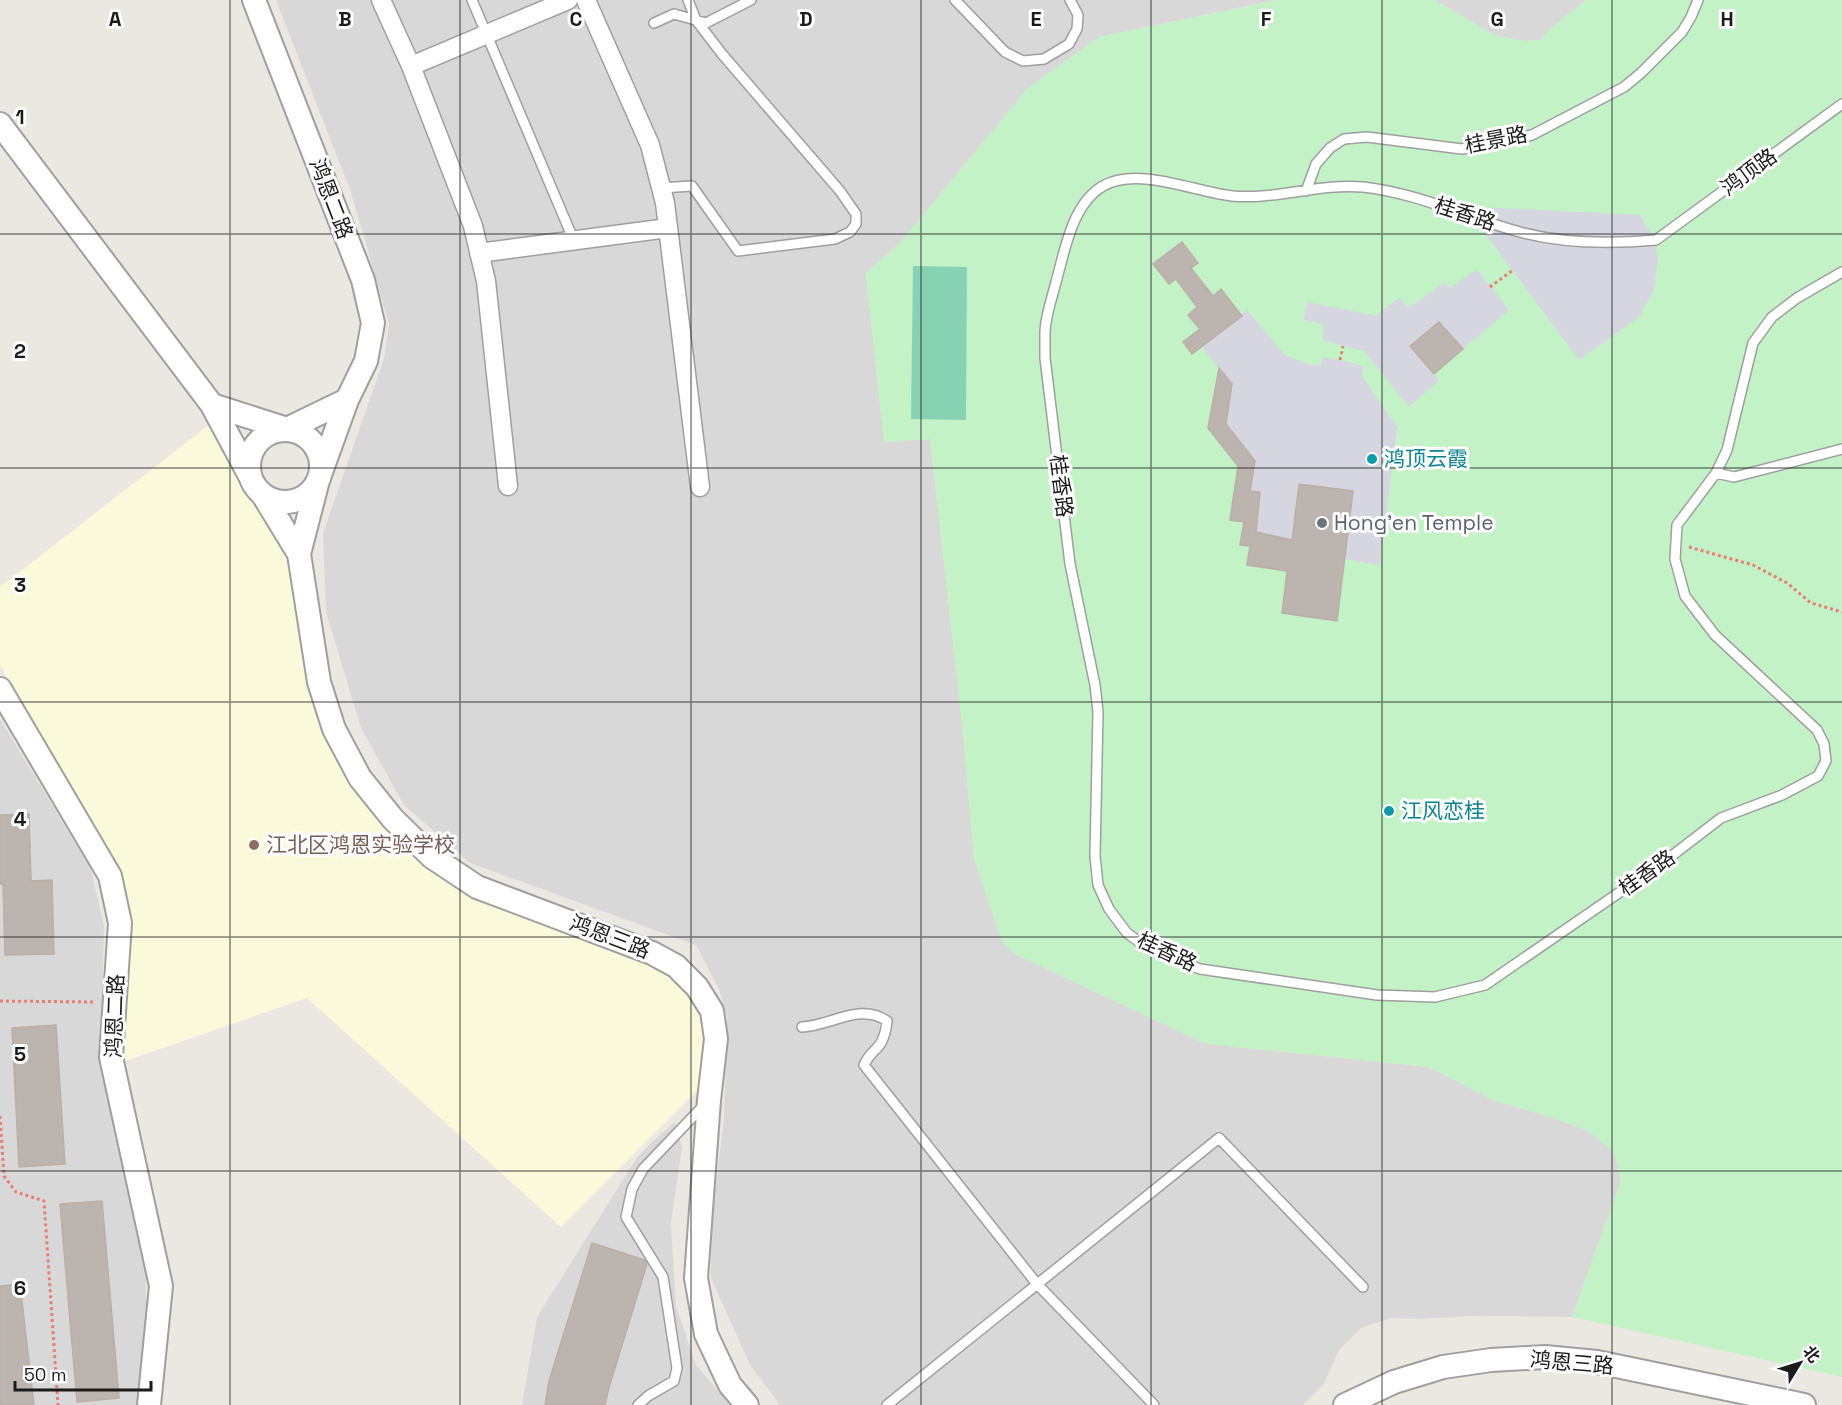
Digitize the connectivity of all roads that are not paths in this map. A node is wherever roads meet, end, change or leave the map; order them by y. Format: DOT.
graph roads {
  1 [pos="254,0"];
  2 [pos="381,0"];
  3 [pos="472,0"];
  4 [pos="568,0"];
  5 [pos="586,0"];
  6 [pos="688,0"];
  7 [pos="751,0"];
  8 [pos="955,0"];
  9 [pos="1070,0"];
  10 [pos="1698,0"];
  11 [pos="696,20"];
  12 [pos="654,22"];
  13 [pos="487,34"];
  14 [pos="411,66"];
  15 [pos="1842,104"];
  16 [pos="0,124"];
  17 [pos="661,188"];
  18 [pos="1306,191"];
  19 [pos="668,228"];
  20 [pos="1656,240"];
  21 [pos="574,241"];
  22 [pos="479,253"];
  23 [pos="1842,272"];
  24 [pos="347,400"];
  25 [pos="212,405"];
  26 [pos="287,429"];
  27 [pos="1842,449"];
  28 [pos="1716,473"];
  29 [pos="250,476"];
  30 [pos="319,478"];
  31 [pos="508,486"];
  32 [pos="700,488"];
  33 [pos="263,495"];
  34 [pos="299,554"];
  35 [pos="0,688"];
  36 [pos="802,1027"];
  37 [pos="709,1100"];
  38 [pos="1037,1284"];
  39 [pos="1363,1287"];
  40 [pos="149,1405"];
  41 [pos="638,1405"];
  42 [pos="747,1405"];
  43 [pos="887,1405"];
  44 [pos="1154,1405"];
  45 [pos="1345,1405"];
  46 [pos="1804,1405"];
  1 -- 24 [label="street, 鸿恩二路"];
  2 -- 14 [label="street"];
  3 -- 13 [label="lane"];
  4 -- 13 [label="street"];
  5 -- 17 [label="street"];
  6 -- 11 [label="lane"];
  7 -- 11 [label="lane"];
  8 -- 9 [label="lane"];
  10 -- 18 [label="lane, 桂景路"];
  11 -- 12 [label="lane"];
  11 -- 17 [label="lane"];
  13 -- 14 [label="street"];
  13 -- 21 [label="lane"];
  14 -- 22 [label="street"];
  15 -- 20 [label="lane, 鸿顶路"];
  16 -- 25 [label="street"];
  17 -- 19 [label="street"];
  18 -- 20 [label="lane, 桂香路"];
  18 -- 28 [label="lane, 桂香路"];
  19 -- 21 [label="street"];
  19 -- 32 [label="street"];
  21 -- 22 [label="street"];
  22 -- 31 [label="street"];
  23 -- 28 [label="lane, 桂香路"];
  24 -- 26 [label="street"];
  24 -- 30 [label="street, 鸿恩二路"];
  25 -- 26 [label="street"];
  25 -- 29 [label="street"];
  26 -- 29 [label="street"];
  26 -- 30 [label="street"];
  27 -- 28 [label="lane"];
  29 -- 33 [label="street"];
  30 -- 33 [label="street"];
  30 -- 34 [label="street, 鸿恩二路"];
  33 -- 34 [label="street"];
  34 -- 37 [label="street, 鸿恩三路"];
  35 -- 40 [label="street, 鸿恩二路"];
  36 -- 38 [label="lane"];
  37 -- 41 [label="lane"];
  37 -- 42 [label="street, 鸿恩三路"];
  38 -- 39 [label="lane"];
  38 -- 43 [label="lane"];
  38 -- 44 [label="lane"];
  45 -- 46 [label="street, 鸿恩三路"];
}
